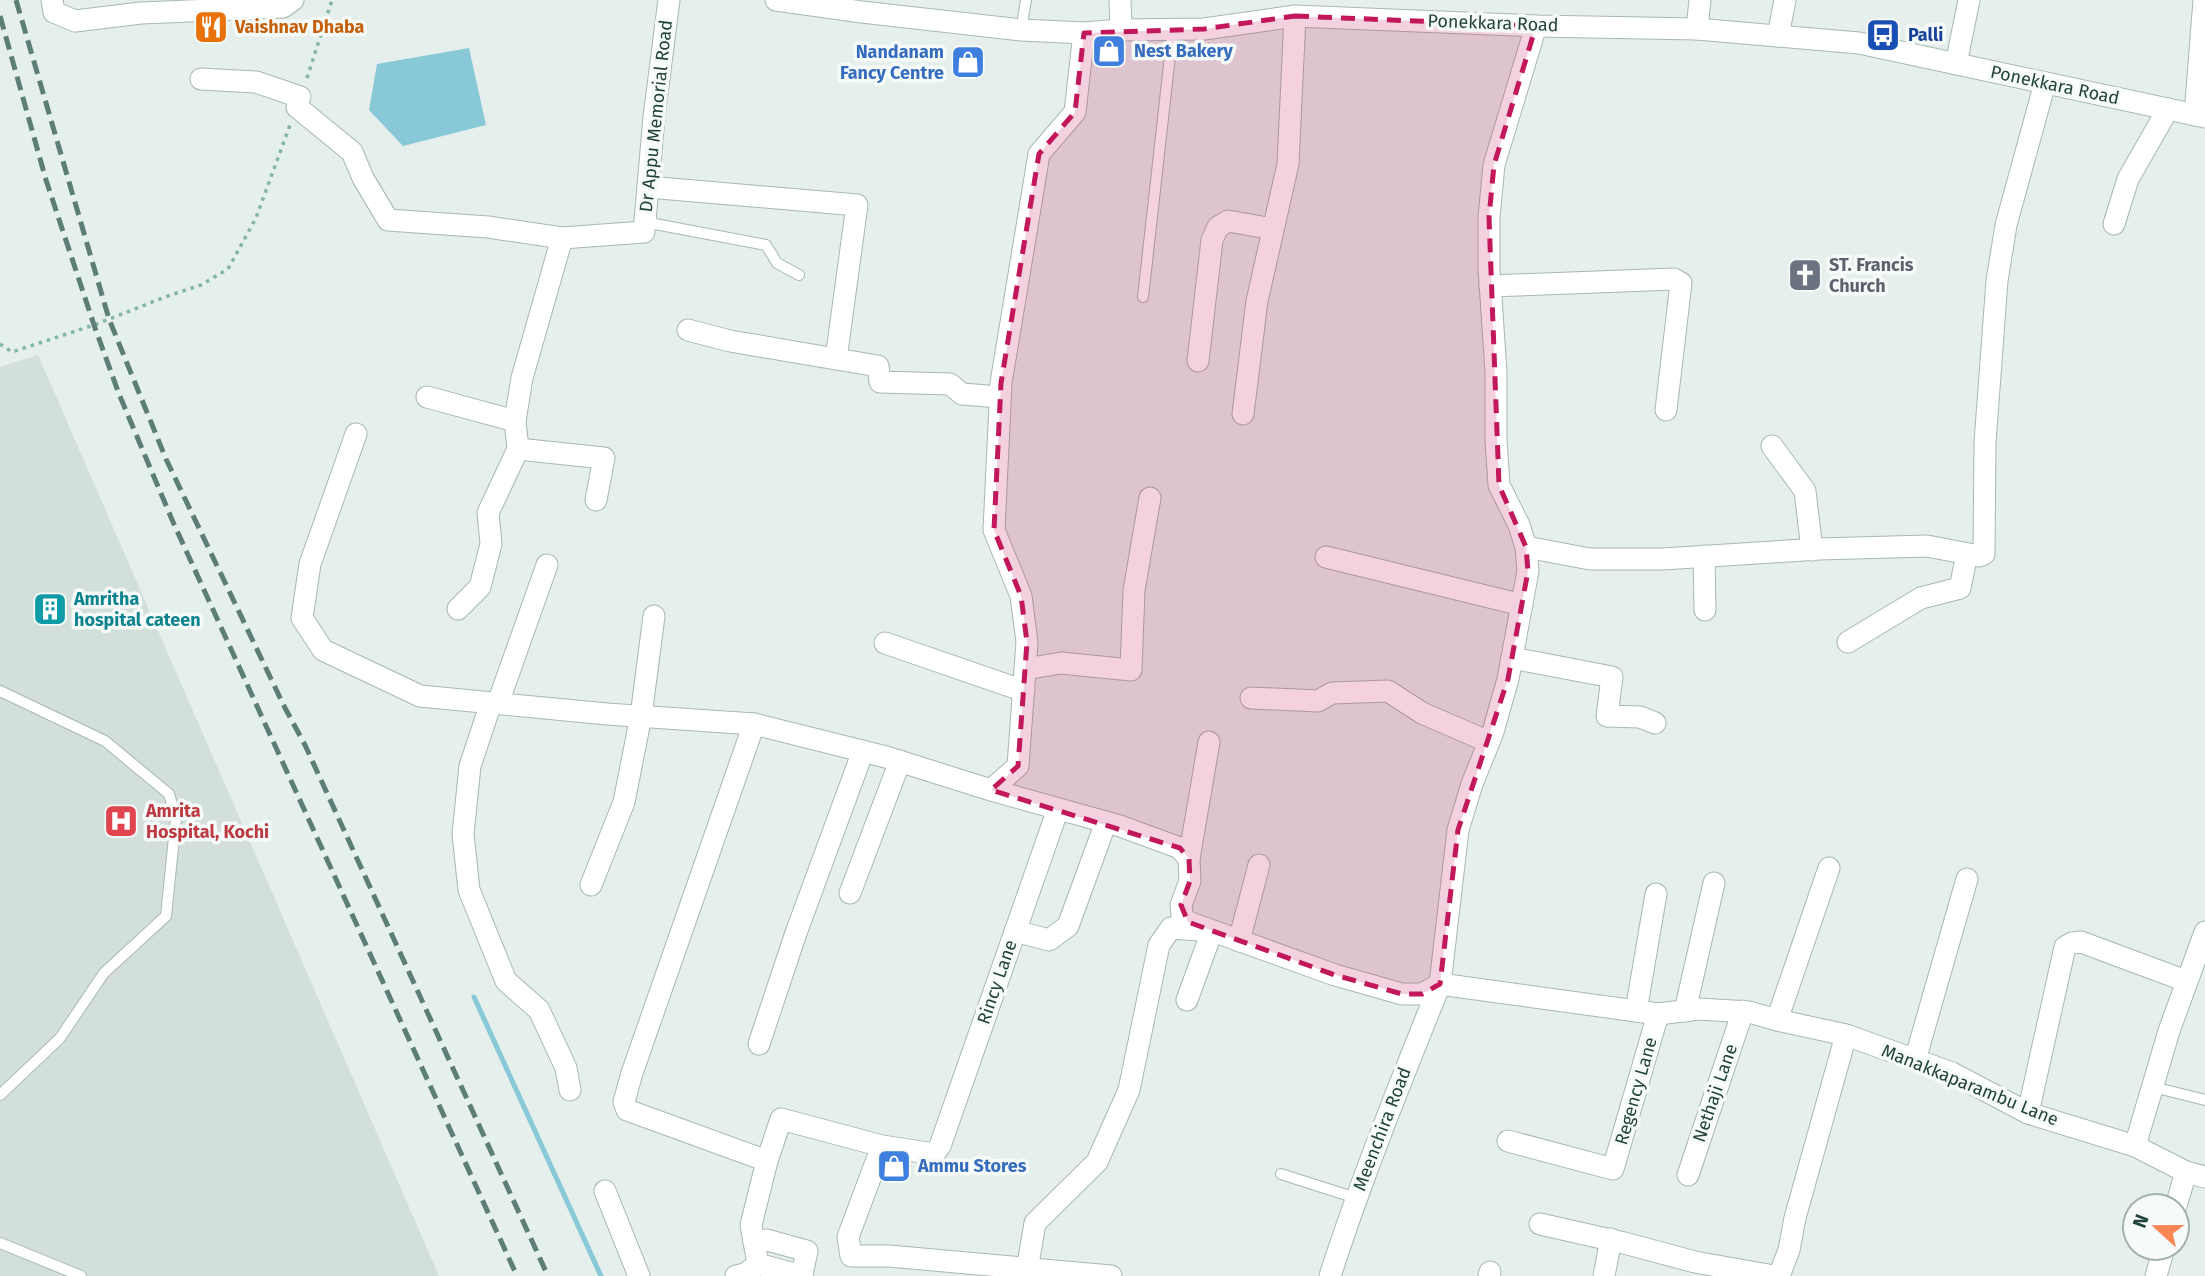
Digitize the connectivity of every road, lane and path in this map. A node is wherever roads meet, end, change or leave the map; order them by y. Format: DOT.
graph roads {
  1 [pos="52,0"];
  2 [pos="293,0"];
  3 [pos="332,0"];
  4 [pos="668,0"];
  5 [pos="776,0"];
  6 [pos="1026,0"];
  7 [pos="1120,0"];
  8 [pos="1700,0"];
  9 [pos="1785,0"];
  10 [pos="1969,0"];
  11 [pos="2204,0"];
  12 [pos="863,6"];
  13 [pos="1295,16"];
  14 [pos="1536,26"];
  15 [pos="1174,29"];
  16 [pos="1698,29"];
  17 [pos="1021,30"];
  18 [pos="1121,30"];
  19 [pos="1084,33"];
  20 [pos="1778,36"];
  21 [pos="1956,64"];
  22 [pos="201,79"];
  23 [pos="2045,83"];
  24 [pos="299,102"];
  25 [pos="2168,109"];
  26 [pos="2200,116"];
  27 [pos="648,187"];
  28 [pos="644,224"];
  29 [pos="2114,224"];
  30 [pos="1273,229"];
  31 [pos="562,239"];
  32 [pos="799,275"];
  33 [pos="1490,286"];
  34 [pos="1143,297"];
  35 [pos="688,330"];
  36 [pos="0,344"];
  37 [pos="836,359"];
  38 [pos="1198,361"];
  39 [pos="427,397"];
  40 [pos="1000,397"];
  41 [pos="1666,411"];
  42 [pos="1243,414"];
  43 [pos="515,421"];
  44 [pos="356,434"];
  45 [pos="1772,446"];
  46 [pos="518,449"];
  47 [pos="1150,498"];
  48 [pos="596,500"];
  49 [pos="1526,547"];
  50 [pos="1812,550"];
  51 [pos="1967,554"];
  52 [pos="1704,556"];
  53 [pos="1325,557"];
  54 [pos="547,565"];
  55 [pos="1522,605"];
  56 [pos="458,609"];
  57 [pos="1705,610"];
  58 [pos="654,616"];
  59 [pos="1848,642"];
  60 [pos="885,643"];
  61 [pos="1512,657"];
  62 [pos="1025,669"];
  63 [pos="0,691"];
  64 [pos="1024,691"];
  65 [pos="1251,698"];
  66 [pos="494,703"];
  67 [pos="641,716"];
  68 [pos="1655,723"];
  69 [pos="754,724"];
  70 [pos="1209,742"];
  71 [pos="1489,742"];
  72 [pos="863,751"];
  73 [pos="900,761"];
  74 [pos="991,790"];
  75 [pos="1058,809"];
  76 [pos="1106,822"];
  77 [pos="1189,859"];
  78 [pos="1259,865"];
  79 [pos="1829,868"];
  80 [pos="1967,879"];
  81 [pos="1714,883"];
  82 [pos="591,885"];
  83 [pos="850,892"];
  84 [pos="1656,894"];
  85 [pos="1016,931"];
  86 [pos="1212,931"];
  87 [pos="2205,932"];
  88 [pos="1240,941"];
  89 [pos="2186,981"];
  90 [pos="1440,984"];
  91 [pos="1187,1000"];
  92 [pos="1636,1011"];
  93 [pos="1685,1011"];
  94 [pos="1743,1011"];
  95 [pos="1658,1014"];
  96 [pos="1777,1020"];
  97 [pos="1846,1035"];
  98 [pos="759,1044"];
  99 [pos="1915,1060"];
  100 [pos="2153,1087"];
  101 [pos="570,1090"];
  102 [pos="0,1095"];
  103 [pos="2205,1100"];
  104 [pos="2028,1112"];
  105 [pos="1508,1141"];
  106 [pos="882,1146"];
  107 [pos="2135,1146"];
  108 [pos="766,1161"];
  109 [pos="1281,1174"];
  110 [pos="1688,1175"];
  111 [pos="2196,1175"];
  112 [pos="605,1191"];
  113 [pos="2185,1192"];
  114 [pos="1356,1198"];
  115 [pos="1540,1224"];
  116 [pos="1611,1240"];
  117 [pos="754,1242"];
  118 [pos="0,1243"];
  119 [pos="758,1264"];
  120 [pos="1673,1266"];
  121 [pos="1027,1271"];
  122 [pos="1731,1272"];
  123 [pos="802,1275"];
  124 [pos="81,1276"];
  125 [pos="639,1276"];
  126 [pos="736,1276"];
  127 [pos="1111,1276"];
  128 [pos="1330,1276"];
  129 [pos="1604,1276"];
  130 [pos="1776,1276"];
  1 -- 2 [label="street"];
  3 -- 24 [label="path"];
  4 -- 27 [label="street, Dr Appu Memorial Road"];
  5 -- 12 [label="street, Ponekkara Road"];
  6 -- 17 [label="lane"];
  7 -- 18 [label="street"];
  8 -- 16 [label="street"];
  9 -- 20 [label="street"];
  10 -- 21 [label="street"];
  11 -- 26 [label="street"];
  12 -- 17 [label="street, Ponekkara Road"];
  13 -- 14 [label="street, Ponekkara Road"];
  13 -- 15 [label="street, Ponekkara Road"];
  13 -- 30 [label="street"];
  14 -- 16 [label="street, Ponekkara Road"];
  14 -- 33 [label="street"];
  15 -- 18 [label="street, Ponekkara Road"];
  15 -- 34 [label="lane"];
  16 -- 20 [label="street, Ponekkara Road"];
  17 -- 19 [label="street, Ponekkara Road"];
  18 -- 19 [label="street, Ponekkara Road"];
  19 -- 40 [label="street"];
  20 -- 21 [label="street, Ponekkara Road"];
  21 -- 23 [label="street, Ponekkara Road"];
  22 -- 24 [label="street"];
  23 -- 25 [label="street, Ponekkara Road"];
  23 -- 51 [label="street"];
  24 -- 31 [label="street"];
  24 -- 36 [label="path"];
  25 -- 26 [label="street, Ponekkara Road"];
  25 -- 29 [label="street"];
  27 -- 28 [label="street, Dr Appu Memorial Road"];
  27 -- 37 [label="street"];
  28 -- 31 [label="street"];
  28 -- 32 [label="lane"];
  30 -- 38 [label="street"];
  30 -- 42 [label="street"];
  31 -- 43 [label="street"];
  33 -- 41 [label="street"];
  33 -- 49 [label="street"];
  35 -- 37 [label="street"];
  37 -- 40 [label="street"];
  39 -- 43 [label="street"];
  40 -- 62 [label="street"];
  43 -- 46 [label="street"];
  44 -- 66 [label="street"];
  45 -- 50 [label="street"];
  46 -- 48 [label="street"];
  46 -- 56 [label="street"];
  47 -- 62 [label="street"];
  49 -- 52 [label="street"];
  49 -- 55 [label="street, Meenchira Road"];
  50 -- 51 [label="street"];
  50 -- 52 [label="street"];
  51 -- 59 [label="street"];
  52 -- 57 [label="street"];
  53 -- 55 [label="street"];
  54 -- 66 [label="street"];
  55 -- 61 [label="street, Meenchira Road"];
  58 -- 67 [label="street"];
  60 -- 64 [label="street"];
  61 -- 68 [label="street"];
  61 -- 71 [label="street, Meenchira Road"];
  62 -- 64 [label="street"];
  63 -- 102 [label="lane"];
  64 -- 74 [label="street"];
  65 -- 71 [label="street"];
  66 -- 67 [label="street"];
  66 -- 101 [label="street"];
  67 -- 69 [label="street"];
  67 -- 82 [label="street"];
  69 -- 72 [label="street"];
  69 -- 108 [label="street"];
  70 -- 77 [label="street"];
  71 -- 90 [label="street, Meenchira Road"];
  72 -- 73 [label="street"];
  72 -- 98 [label="street"];
  73 -- 74 [label="street"];
  73 -- 83 [label="street"];
  74 -- 75 [label="street"];
  75 -- 76 [label="street"];
  75 -- 85 [label="street, Rincy Lane"];
  76 -- 77 [label="street"];
  76 -- 85 [label="street"];
  77 -- 86 [label="street"];
  78 -- 88 [label="street"];
  79 -- 96 [label="street"];
  80 -- 99 [label="street"];
  81 -- 93 [label="street"];
  84 -- 92 [label="street"];
  85 -- 106 [label="street, Rincy Lane"];
  86 -- 88 [label="street"];
  86 -- 91 [label="street"];
  86 -- 121 [label="street"];
  87 -- 89 [label="street"];
  88 -- 90 [label="street"];
  89 -- 100 [label="street"];
  89 -- 104 [label="street"];
  90 -- 92 [label="street, Manakkaparambu Lane"];
  90 -- 114 [label="street, Meenchira Road"];
  92 -- 95 [label="street, Manakkaparambu Lane"];
  93 -- 94 [label="street, Manakkaparambu Lane"];
  93 -- 95 [label="street, Manakkaparambu Lane"];
  94 -- 96 [label="street, Manakkaparambu Lane"];
  94 -- 110 [label="street, Nethaji Lane"];
  95 -- 105 [label="street, Regency Lane"];
  96 -- 97 [label="street, Manakkaparambu Lane"];
  97 -- 99 [label="street, Manakkaparambu Lane"];
  97 -- 130 [label="street"];
  99 -- 104 [label="street, Manakkaparambu Lane"];
  100 -- 103 [label="lane"];
  100 -- 107 [label="street"];
  104 -- 107 [label="street, Manakkaparambu Lane"];
  106 -- 108 [label="street"];
  106 -- 121 [label="street"];
  107 -- 111 [label="street, Manakkaparambu Lane"];
  108 -- 117 [label="street"];
  109 -- 114 [label="lane"];
  111 -- 113 [label="street"];
  112 -- 125 [label="street"];
  114 -- 128 [label="street, Meenchira Road"];
  115 -- 116 [label="street"];
  116 -- 120 [label="street"];
  116 -- 129 [label="street"];
  117 -- 119 [label="street"];
  117 -- 123 [label="street"];
  118 -- 124 [label="lane"];
  119 -- 123 [label="street"];
  119 -- 126 [label="street"];
  120 -- 122 [label="street"];
  121 -- 127 [label="street"];
  122 -- 130 [label="street"];
}
